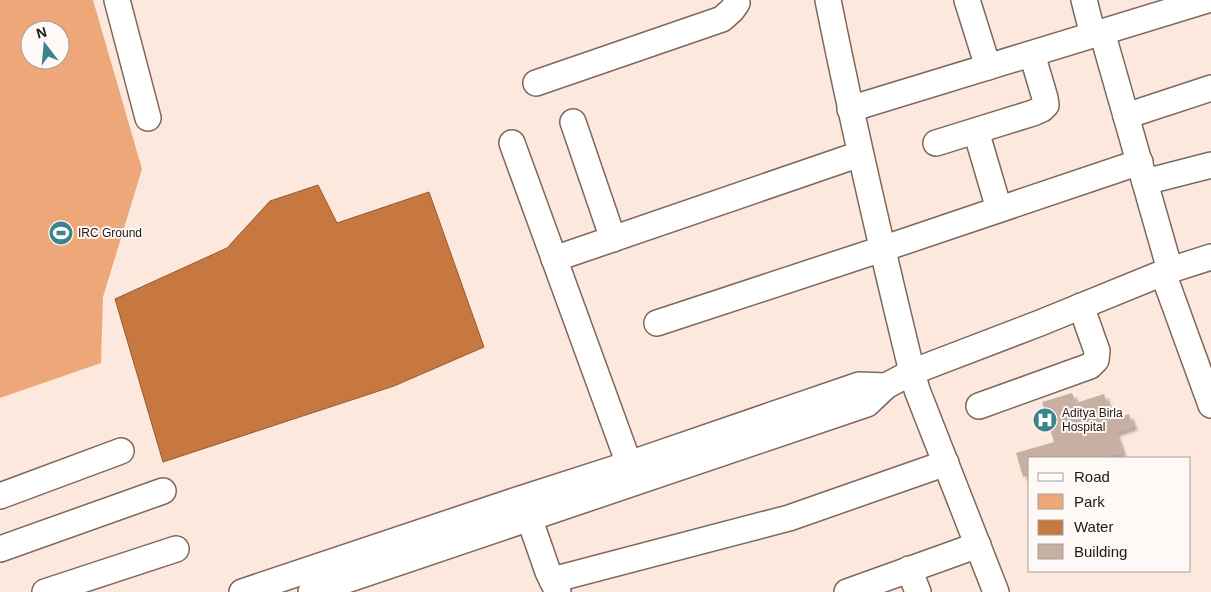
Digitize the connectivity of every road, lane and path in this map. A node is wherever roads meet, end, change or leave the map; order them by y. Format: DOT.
graph roads {
  1 [pos="117,0"];
  2 [pos="736,0"];
  3 [pos="828,0"];
  4 [pos="967,0"];
  5 [pos="1084,0"];
  6 [pos="1207,0"];
  7 [pos="1098,33"];
  8 [pos="1032,54"];
  9 [pos="988,67"];
  10 [pos="536,83"];
  11 [pos="1211,88"];
  12 [pos="850,109"];
  13 [pos="1126,116"];
  14 [pos="148,118"];
  15 [pos="573,122"];
  16 [pos="976,130"];
  17 [pos="512,143"];
  18 [pos="936,143"];
  19 [pos="860,154"];
  20 [pos="1211,165"];
  21 [pos="1142,172"];
  22 [pos="999,209"];
  23 [pos="613,239"];
  24 [pos="882,249"];
  25 [pos="1211,257"];
  26 [pos="554,259"];
  27 [pos="1166,271"];
  28 [pos="1081,306"];
  29 [pos="657,323"];
  30 [pos="912,372"];
  31 [pos="886,386"];
  32 [pos="1211,405"];
  33 [pos="979,406"];
  34 [pos="121,451"];
  35 [pos="946,463"];
  36 [pos="629,464"];
  37 [pos="163,491"];
  38 [pos="0,496"];
  39 [pos="526,508"];
  40 [pos="978,544"];
  41 [pos="0,549"];
  42 [pos="176,549"];
  43 [pos="914,581"];
  44 [pos="555,586"];
  45 [pos="252,590"];
  46 [pos="853,591"];
  47 [pos="45,592"];
  48 [pos="311,592"];
  49 [pos="996,592"];
  1 -- 14 [label="street"];
  2 -- 10 [label="street"];
  3 -- 12 [label="street"];
  4 -- 9 [label="street"];
  5 -- 7 [label="street"];
  6 -- 7 [label="street"];
  7 -- 8 [label="street"];
  7 -- 13 [label="street"];
  8 -- 9 [label="street"];
  8 -- 16 [label="street"];
  9 -- 12 [label="street"];
  11 -- 13 [label="street"];
  12 -- 19 [label="street"];
  13 -- 21 [label="street"];
  15 -- 23 [label="street"];
  16 -- 18 [label="street"];
  16 -- 22 [label="street"];
  17 -- 26 [label="street"];
  19 -- 23 [label="street"];
  19 -- 24 [label="street"];
  20 -- 21 [label="street"];
  21 -- 22 [label="street"];
  21 -- 27 [label="street"];
  22 -- 24 [label="street"];
  23 -- 26 [label="street"];
  24 -- 29 [label="street"];
  24 -- 30 [label="street"];
  25 -- 27 [label="street"];
  26 -- 36 [label="street"];
  27 -- 28 [label="street"];
  27 -- 32 [label="street"];
  28 -- 30 [label="street"];
  28 -- 33 [label="street"];
  30 -- 31 [label="street"];
  30 -- 35 [label="street"];
  31 -- 36 [label="street"];
  31 -- 39 [label="street"];
  34 -- 38 [label="street"];
  35 -- 40 [label="street"];
  35 -- 44 [label="street"];
  36 -- 39 [label="street"];
  37 -- 41 [label="street"];
  39 -- 44 [label="street"];
  39 -- 45 [label="street"];
  39 -- 48 [label="street"];
  40 -- 43 [label="street"];
  40 -- 49 [label="street"];
  42 -- 47 [label="street"];
  43 -- 46 [label="street"];
}
